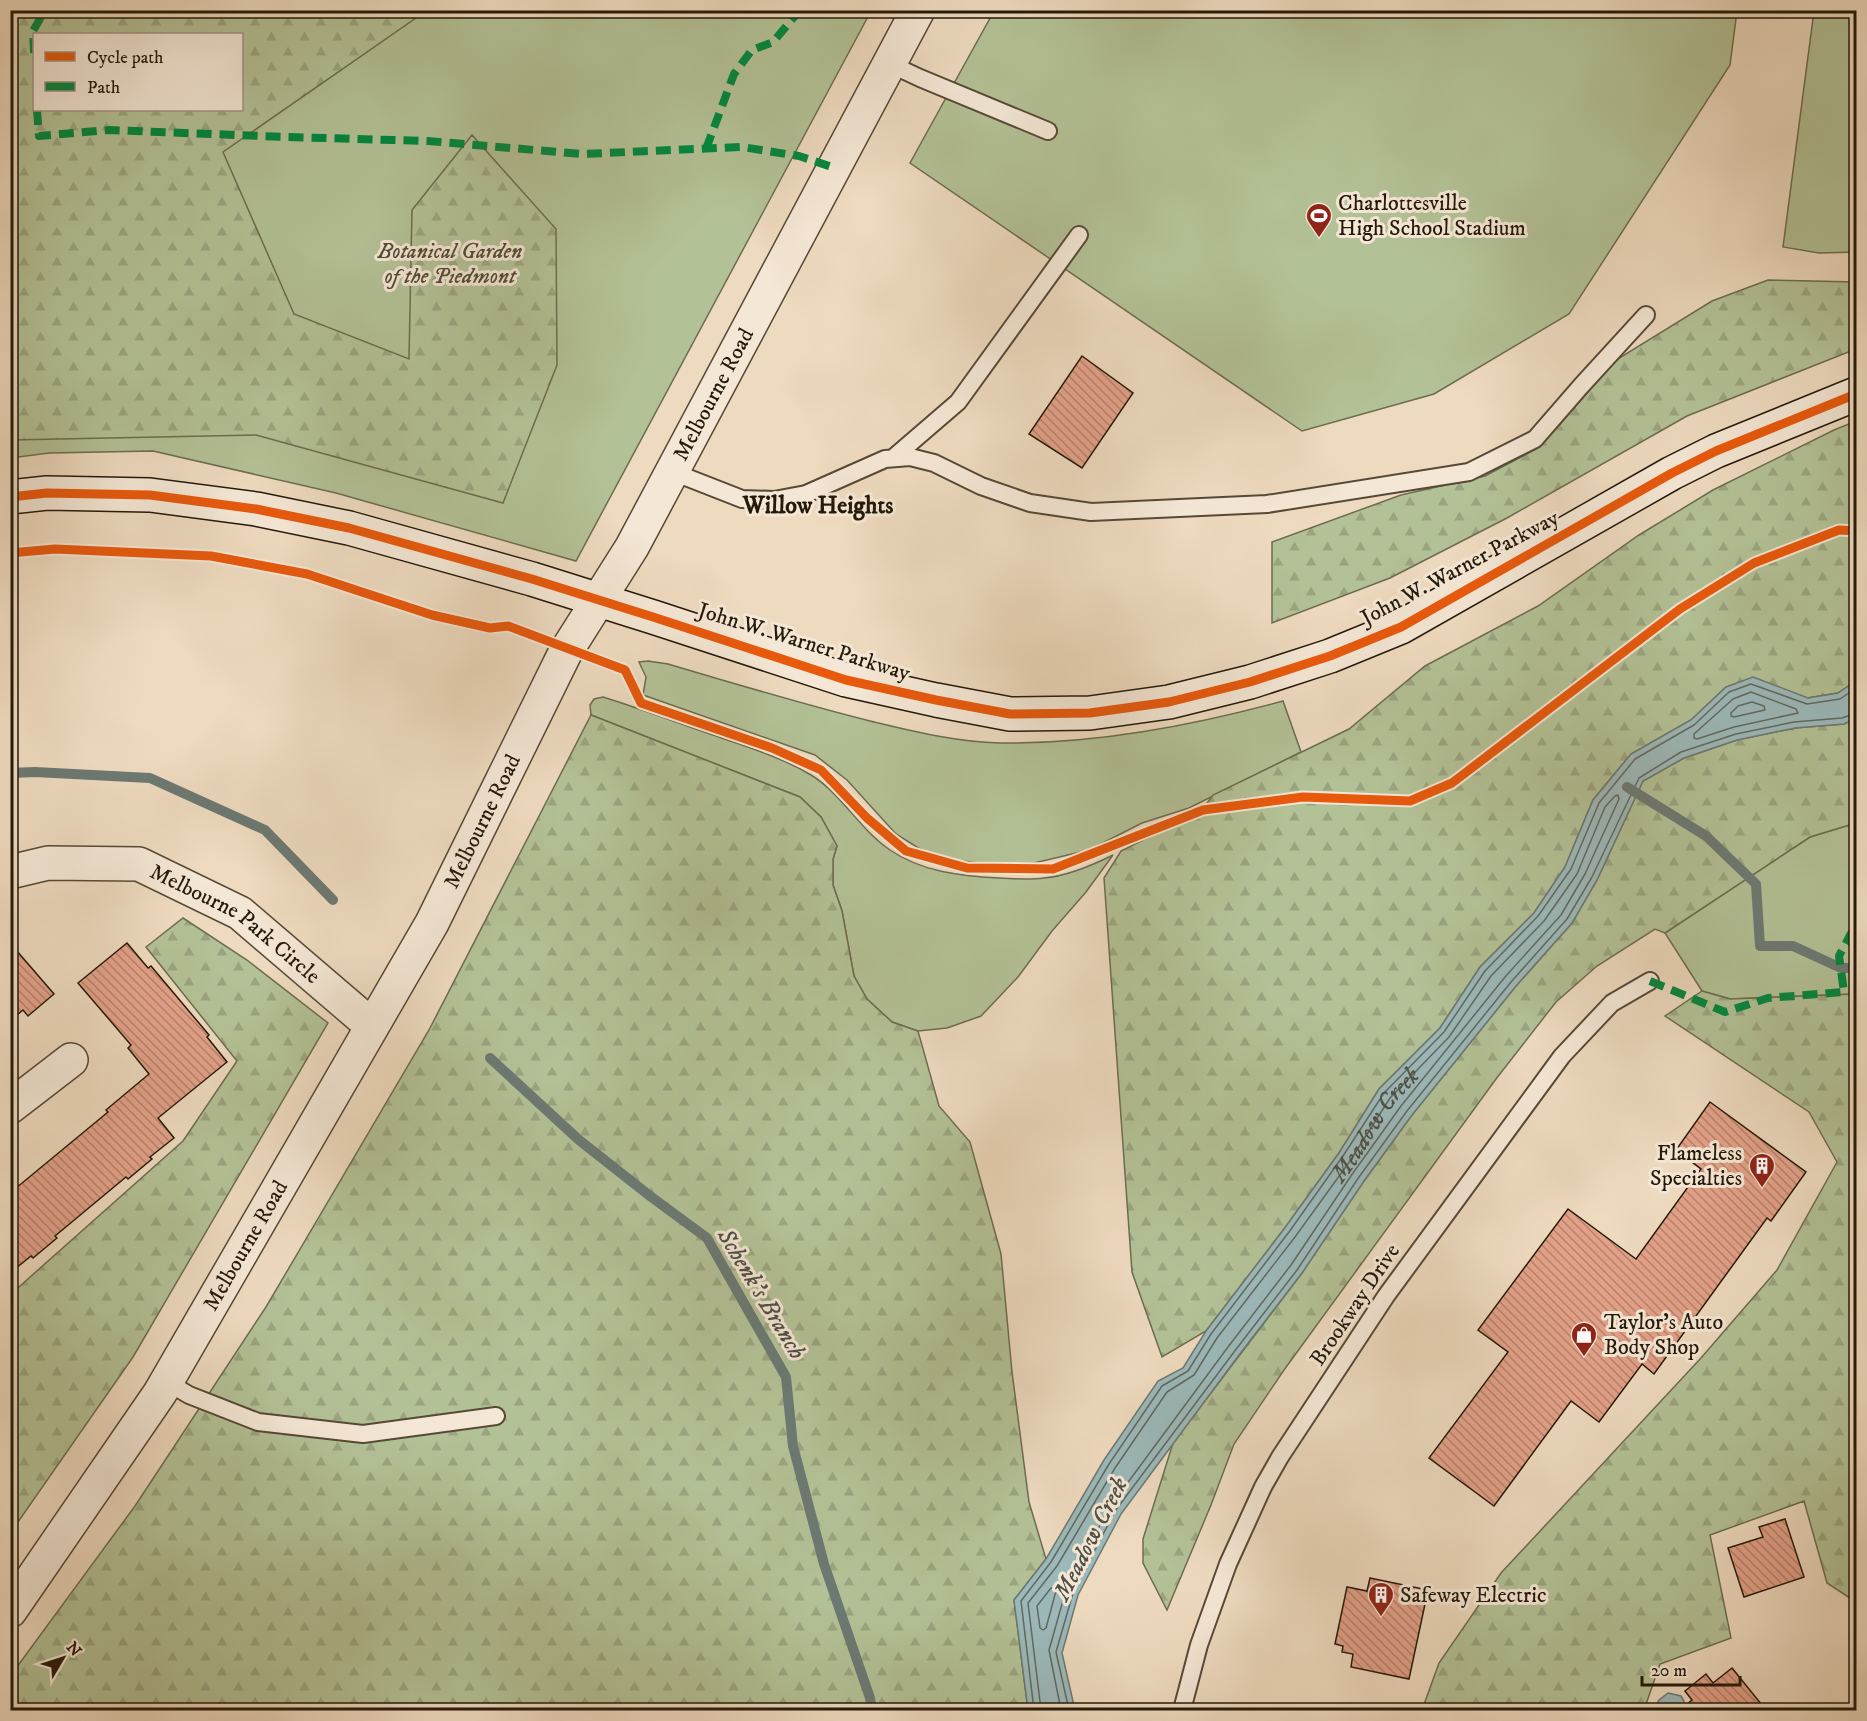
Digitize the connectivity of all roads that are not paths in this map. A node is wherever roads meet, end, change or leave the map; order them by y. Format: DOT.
graph roads {
  1 [pos="918,10"];
  2 [pos="890,64"];
  3 [pos="1048,131"];
  4 [pos="1079,235"];
  5 [pos="1646,315"];
  6 [pos="1857,394"];
  7 [pos="893,458"];
  8 [pos="673,472"];
  9 [pos="10,497"];
  10 [pos="599,600"];
  11 [pos="10,872"];
  12 [pos="1650,981"];
  13 [pos="372,1026"];
  14 [pos="71,1060"];
  15 [pos="10,1107"];
  16 [pos="167,1382"];
  17 [pos="496,1416"];
  18 [pos="10,1611"];
  19 [pos="1182,1710"];
  1 -- 2 [label="street, Melbourne Road"];
  2 -- 3 [label="lane"];
  2 -- 8 [label="street, Melbourne Road"];
  4 -- 7 [label="lane"];
  5 -- 7 [label="lane"];
  6 -- 10 [label="street, John W. Warner Parkway"];
  7 -- 8 [label="lane"];
  8 -- 10 [label="street, Melbourne Road"];
  9 -- 10 [label="street, John W. Warner Parkway"];
  10 -- 13 [label="street, Melbourne Road"];
  11 -- 13 [label="street, Melbourne Park Circle"];
  12 -- 19 [label="lane, Brookway Drive"];
  13 -- 16 [label="street, Melbourne Road"];
  14 -- 15 [label="street"];
  16 -- 17 [label="lane"];
  16 -- 18 [label="street, Melbourne Road"];
}
